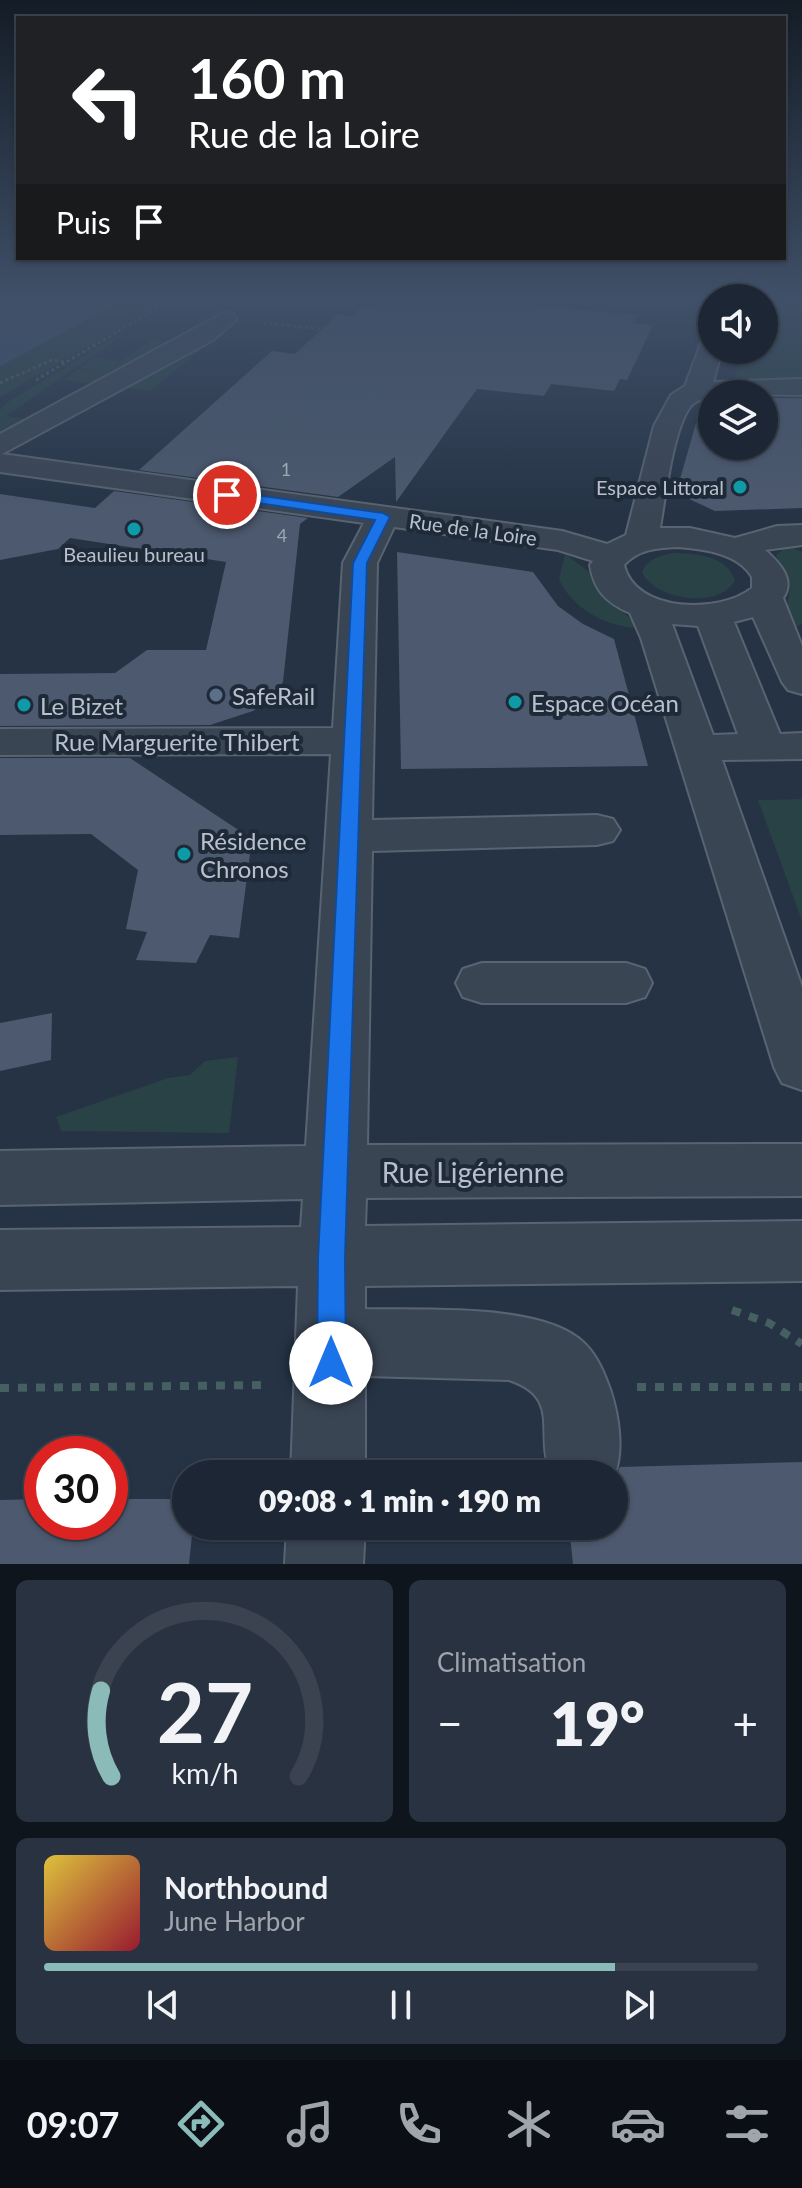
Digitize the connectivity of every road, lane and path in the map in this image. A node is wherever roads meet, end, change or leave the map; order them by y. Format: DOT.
graph roads {
  1 [pos="29,370"];
  2 [pos="52,370"];
  3 [pos="140,370"];
  4 [pos="703,370"];
  5 [pos="360,376"];
  6 [pos="0,383"];
  7 [pos="32,383"];
  8 [pos="802,387"];
  9 [pos="291,388"];
  10 [pos="354,389"];
  11 [pos="697,390"];
  12 [pos="314,395"];
  13 [pos="396,401"];
  14 [pos="267,440"];
  15 [pos="0,446"];
  16 [pos="0,463"];
  17 [pos="383,517"];
  18 [pos="802,535"];
  19 [pos="735,548"];
  20 [pos="627,549"];
  21 [pos="765,598"];
  22 [pos="645,606"];
  23 [pos="713,616"];
  24 [pos="802,682"];
  25 [pos="354,741"];
  26 [pos="0,742"];
  27 [pos="782,746"];
  28 [pos="697,748"];
  29 [pos="597,830"];
  30 [pos="350,836"];
  31 [pos="482,983"];
  32 [pos="626,983"];
  33 [pos="802,1067"];
  34 [pos="802,1170"];
  35 [pos="336,1172"];
  36 [pos="0,1178"];
  37 [pos="802,1251"];
  38 [pos="332,1258"];
  39 [pos="0,1260"];
  40 [pos="331,1363"];
  41 [pos="0,1388"];
  42 [pos="328,1460"];
  43 [pos="583,1460"];
  44 [pos="325,1540"];
  45 [pos="324,1564"];
  1 -- 6 [label="path"];
  2 -- 7 [label="path"];
  3 -- 15 [label="street"];
  4 -- 11 [label="street"];
  5 -- 10 [label="path"];
  8 -- 11 [label="street"];
  9 -- 12 [label="path"];
  10 -- 12 [label="path"];
  10 -- 13 [label="path"];
  11 -- 20 [label="street"];
  12 -- 14 [label="path"];
  16 -- 17 [label="street, Rue de la Loire"];
  17 -- 20 [label="street, Rue de la Loire"];
  17 -- 25 [label="street"];
  18 -- 19 [label="street"];
  19 -- 20 [label="street"];
  19 -- 21 [label="street"];
  20 -- 22 [label="street"];
  21 -- 23 [label="street"];
  21 -- 24 [label="street"];
  22 -- 23 [label="street"];
  22 -- 28 [label="street"];
  23 -- 27 [label="street"];
  25 -- 26 [label="street, Rue Marguerite Thibert"];
  25 -- 30 [label="street"];
  27 -- 28 [label="street"];
  28 -- 33 [label="street"];
  29 -- 30 [label="street"];
  30 -- 35 [label="street"];
  31 -- 32 [label="street"];
  34 -- 35 [label="street, Rue Ligérienne"];
  35 -- 36 [label="street, Rue Ligérienne"];
  35 -- 38 [label="street"];
  37 -- 38 [label="street"];
  38 -- 39 [label="street"];
  38 -- 40 [label="street"];
  40 -- 41 [label="path"];
  40 -- 42 [label="street"];
  40 -- 43 [label="street"];
  44 -- 45 [label="street"];
}
